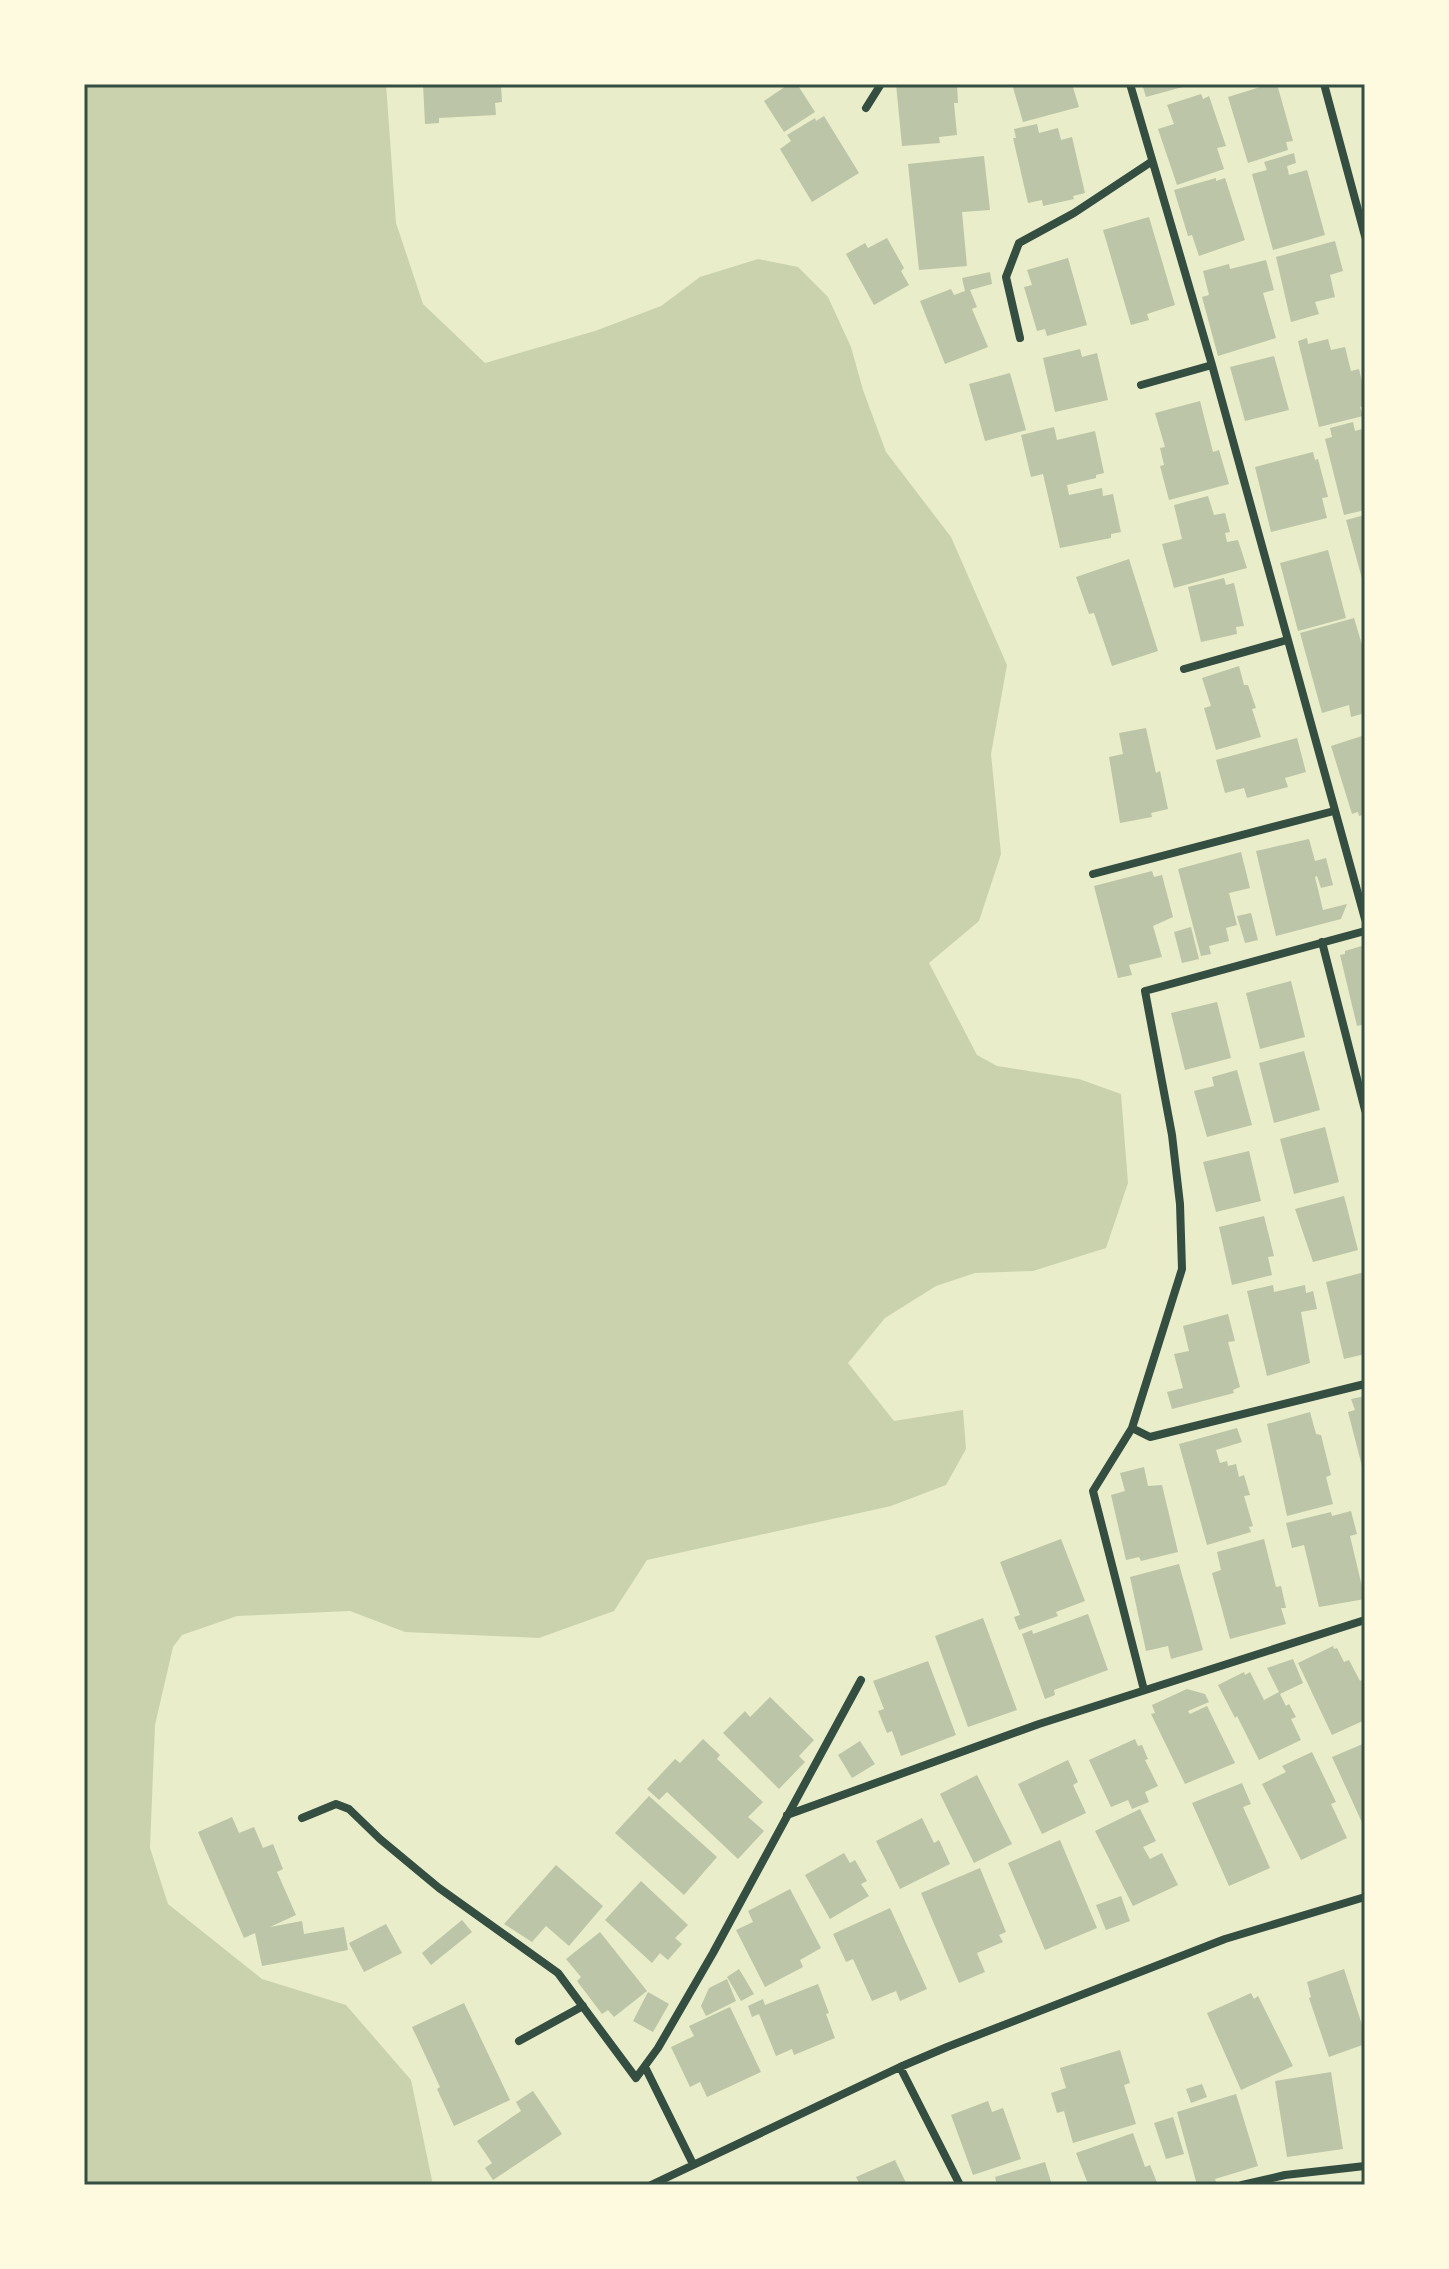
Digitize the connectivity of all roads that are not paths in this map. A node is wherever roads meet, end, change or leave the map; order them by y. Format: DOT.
graph roads {
  1 [pos="881,84"];
  2 [pos="1130,84"];
  3 [pos="1324,84"];
  4 [pos="866,108"];
  5 [pos="1151,162"];
  6 [pos="1365,236"];
  7 [pos="1020,338"];
  8 [pos="1212,365"];
  9 [pos="1141,385"];
  10 [pos="1287,640"];
  11 [pos="1184,669"];
  12 [pos="1334,811"];
  13 [pos="1093,874"];
  14 [pos="1365,919"];
  15 [pos="1365,931"];
  16 [pos="1322,942"];
  17 [pos="1365,1110"];
  18 [pos="1365,1384"];
  19 [pos="1132,1428"];
  20 [pos="1365,1620"];
  21 [pos="861,1680"];
  22 [pos="1144,1690"];
  23 [pos="787,1815"];
  24 [pos="302,1818"];
  25 [pos="1365,1897"];
  26 [pos="583,2006"];
  27 [pos="519,2041"];
  28 [pos="645,2067"];
  29 [pos="900,2067"];
  30 [pos="693,2164"];
  31 [pos="1365,2166"];
  32 [pos="651,2185"];
  33 [pos="960,2185"];
  34 [pos="1242,2185"];
  1 -- 4 [label="street"];
  2 -- 5 [label="street"];
  3 -- 6 [label="street"];
  5 -- 7 [label="street"];
  5 -- 8 [label="street"];
  8 -- 9 [label="street"];
  8 -- 10 [label="street"];
  10 -- 11 [label="street"];
  10 -- 12 [label="street"];
  12 -- 13 [label="street"];
  12 -- 14 [label="street"];
  15 -- 16 [label="street"];
  16 -- 17 [label="street"];
  16 -- 19 [label="street"];
  18 -- 19 [label="street"];
  19 -- 22 [label="street"];
  20 -- 22 [label="street"];
  21 -- 23 [label="street"];
  22 -- 23 [label="street"];
  23 -- 28 [label="street"];
  24 -- 26 [label="street"];
  25 -- 29 [label="street"];
  26 -- 27 [label="street"];
  26 -- 28 [label="street"];
  28 -- 30 [label="street"];
  29 -- 30 [label="street"];
  29 -- 33 [label="street"];
  30 -- 32 [label="street"];
  31 -- 34 [label="street"];
}
